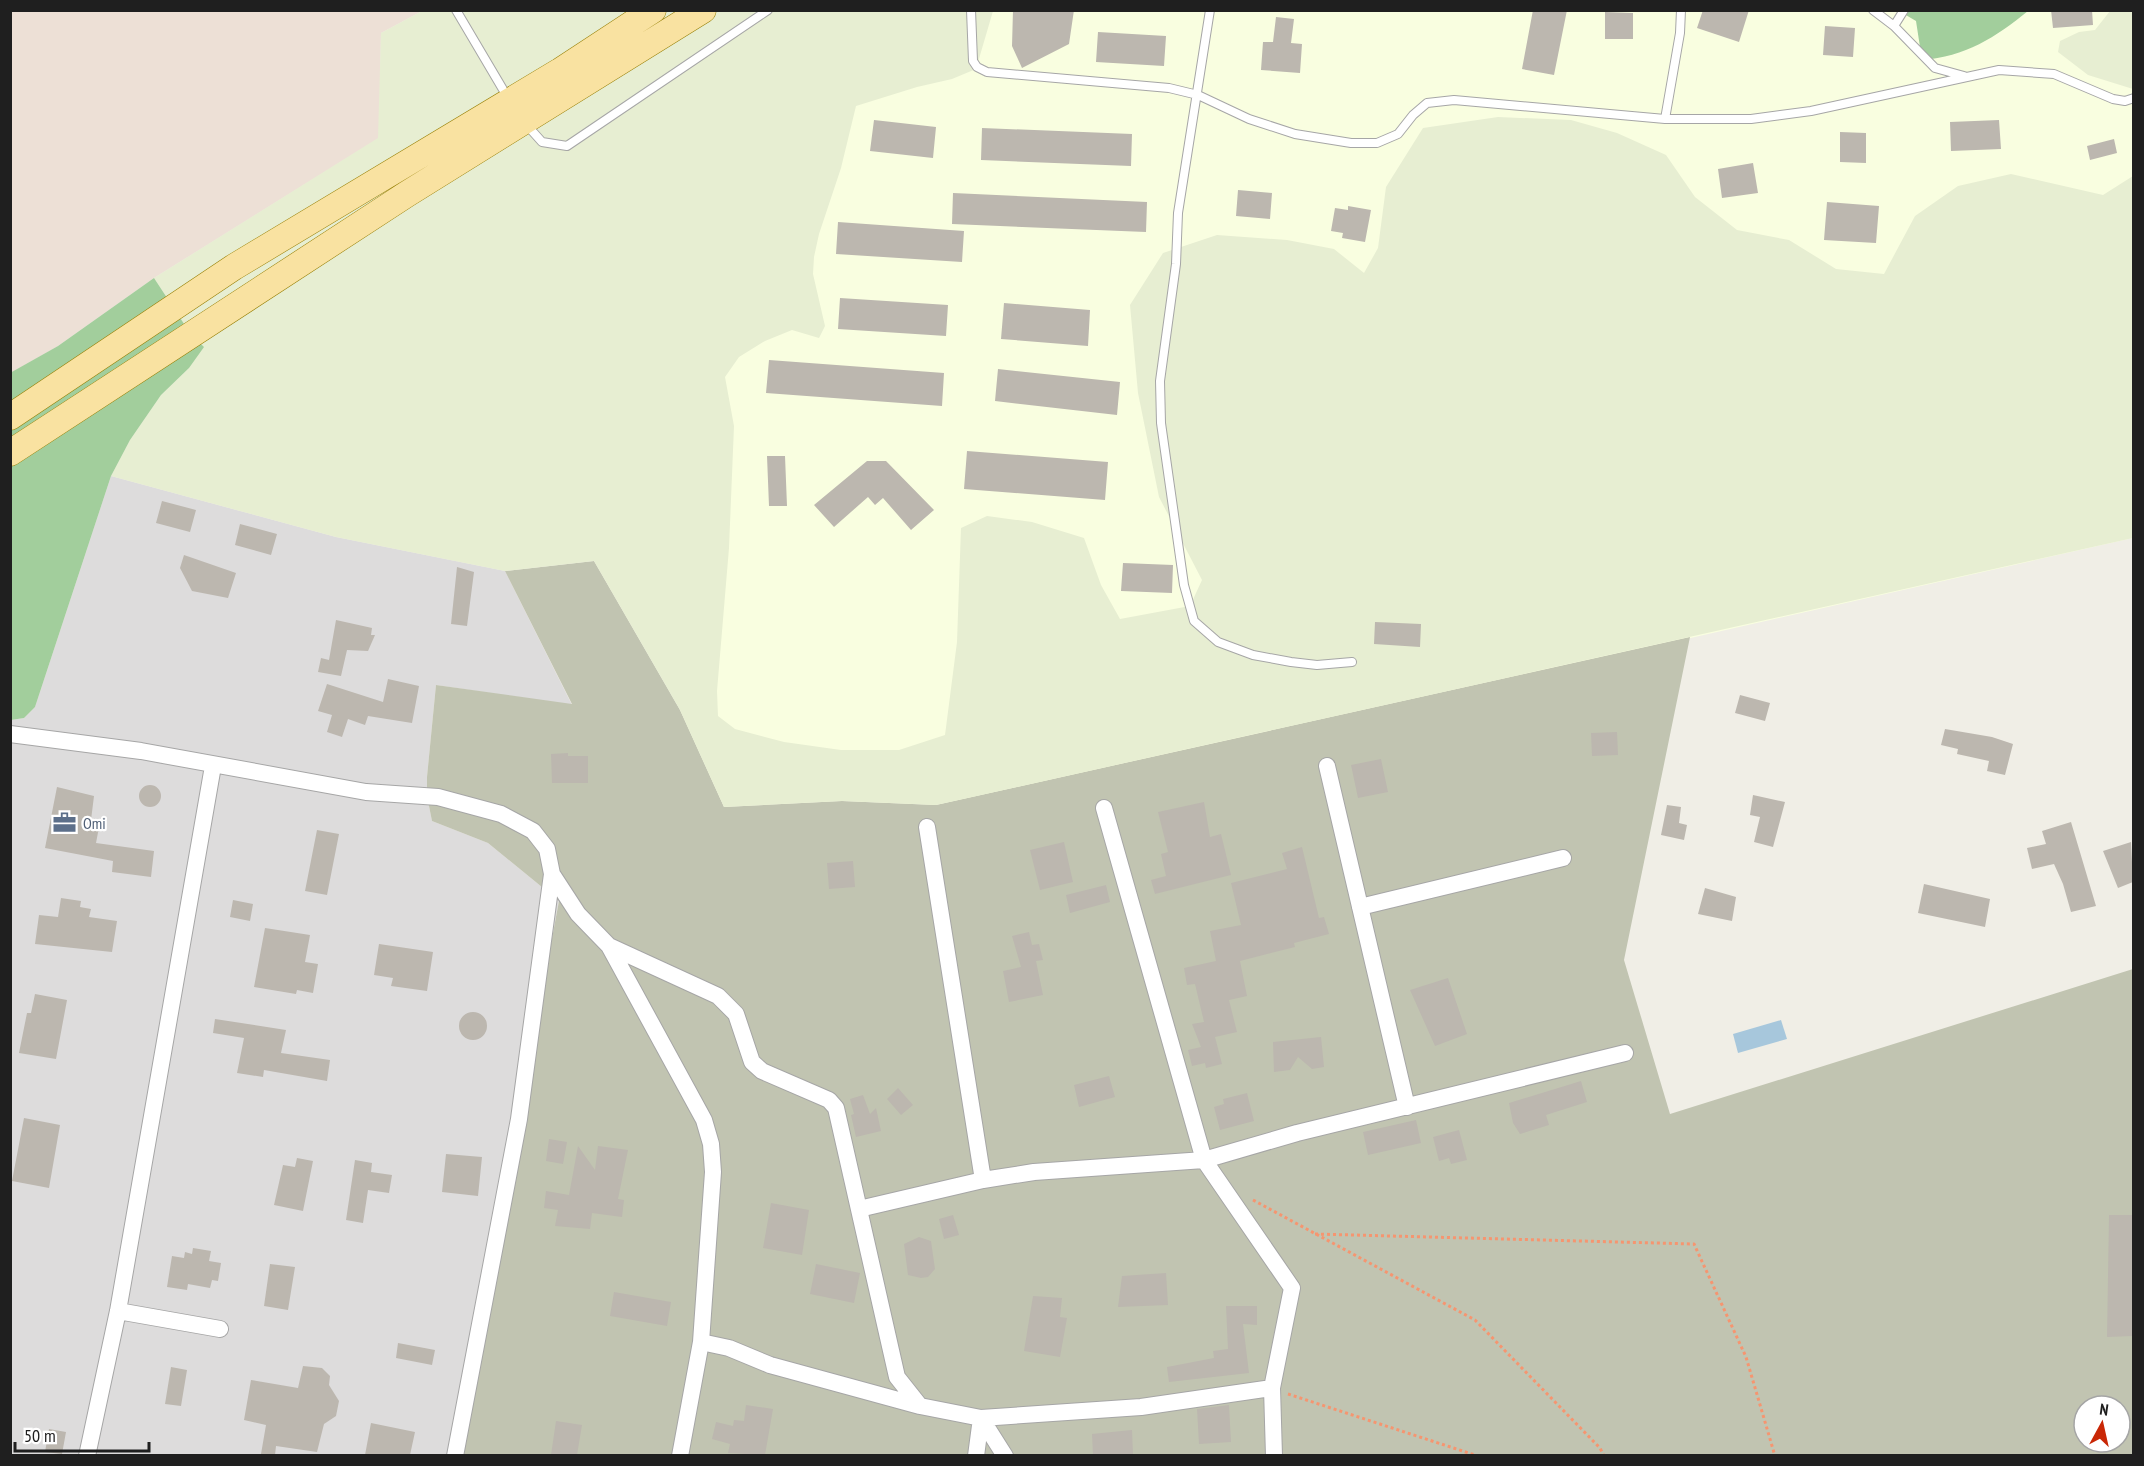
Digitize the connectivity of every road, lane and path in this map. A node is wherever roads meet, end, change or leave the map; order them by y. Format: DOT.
graph roads {
  1 [pos="456,10"];
  2 [pos="653,10"];
  3 [pos="703,10"];
  4 [pos="768,10"];
  5 [pos="971,10"];
  6 [pos="1210,10"];
  7 [pos="1681,10"];
  8 [pos="1873,10"];
  9 [pos="1904,10"];
  10 [pos="1894,26"];
  11 [pos="1967,77"];
  12 [pos="1198,95"];
  13 [pos="2133,98"];
  14 [pos="516,110"];
  15 [pos="1665,119"];
  16 [pos="10,417"];
  17 [pos="10,453"];
  18 [pos="1352,662"];
  19 [pos="10,734"];
  20 [pos="213,766"];
  21 [pos="1327,766"];
  22 [pos="1104,808"];
  23 [pos="927,827"];
  24 [pos="1563,858"];
  25 [pos="552,874"];
  26 [pos="1360,907"];
  27 [pos="609,946"];
  28 [pos="1624,1053"];
  29 [pos="1407,1107"];
  30 [pos="1204,1160"];
  31 [pos="983,1180"];
  32 [pos="1249,1198"];
  33 [pos="859,1209"];
  34 [pos="1315,1234"];
  35 [pos="118,1311"];
  36 [pos="220,1329"];
  37 [pos="701,1342"];
  38 [pos="1272,1388"];
  39 [pos="920,1406"];
  40 [pos="981,1418"];
  41 [pos="87,1455"];
  42 [pos="455,1455"];
  43 [pos="680,1455"];
  44 [pos="976,1455"];
  45 [pos="1005,1455"];
  46 [pos="1274,1455"];
  47 [pos="1478,1455"];
  48 [pos="1604,1455"];
  49 [pos="1774,1455"];
  1 -- 14 [label="lane"];
  2 -- 14 [label="main road"];
  3 -- 14 [label="main road"];
  4 -- 14 [label="lane"];
  5 -- 12 [label="lane"];
  6 -- 12 [label="lane"];
  7 -- 15 [label="lane"];
  8 -- 10 [label="lane"];
  9 -- 10 [label="lane"];
  10 -- 11 [label="lane"];
  11 -- 13 [label="lane"];
  11 -- 15 [label="lane"];
  12 -- 15 [label="lane"];
  12 -- 18 [label="lane"];
  14 -- 16 [label="main road"];
  14 -- 17 [label="main road"];
  19 -- 20 [label="street"];
  20 -- 25 [label="street"];
  20 -- 35 [label="street"];
  21 -- 26 [label="street"];
  22 -- 30 [label="street"];
  23 -- 31 [label="street"];
  24 -- 26 [label="street"];
  25 -- 27 [label="street"];
  25 -- 42 [label="street"];
  26 -- 29 [label="street"];
  27 -- 33 [label="street"];
  27 -- 37 [label="street"];
  28 -- 29 [label="street"];
  29 -- 30 [label="street"];
  30 -- 31 [label="street"];
  30 -- 38 [label="street"];
  31 -- 33 [label="street"];
  32 -- 34 [label="path"];
  33 -- 39 [label="street"];
  34 -- 48 [label="path"];
  34 -- 49 [label="path"];
  35 -- 36 [label="street"];
  35 -- 41 [label="street"];
  37 -- 39 [label="street"];
  37 -- 43 [label="street"];
  38 -- 40 [label="street"];
  38 -- 46 [label="street"];
  38 -- 47 [label="path"];
  39 -- 40 [label="street"];
  40 -- 44 [label="street"];
  40 -- 45 [label="street"];
}
